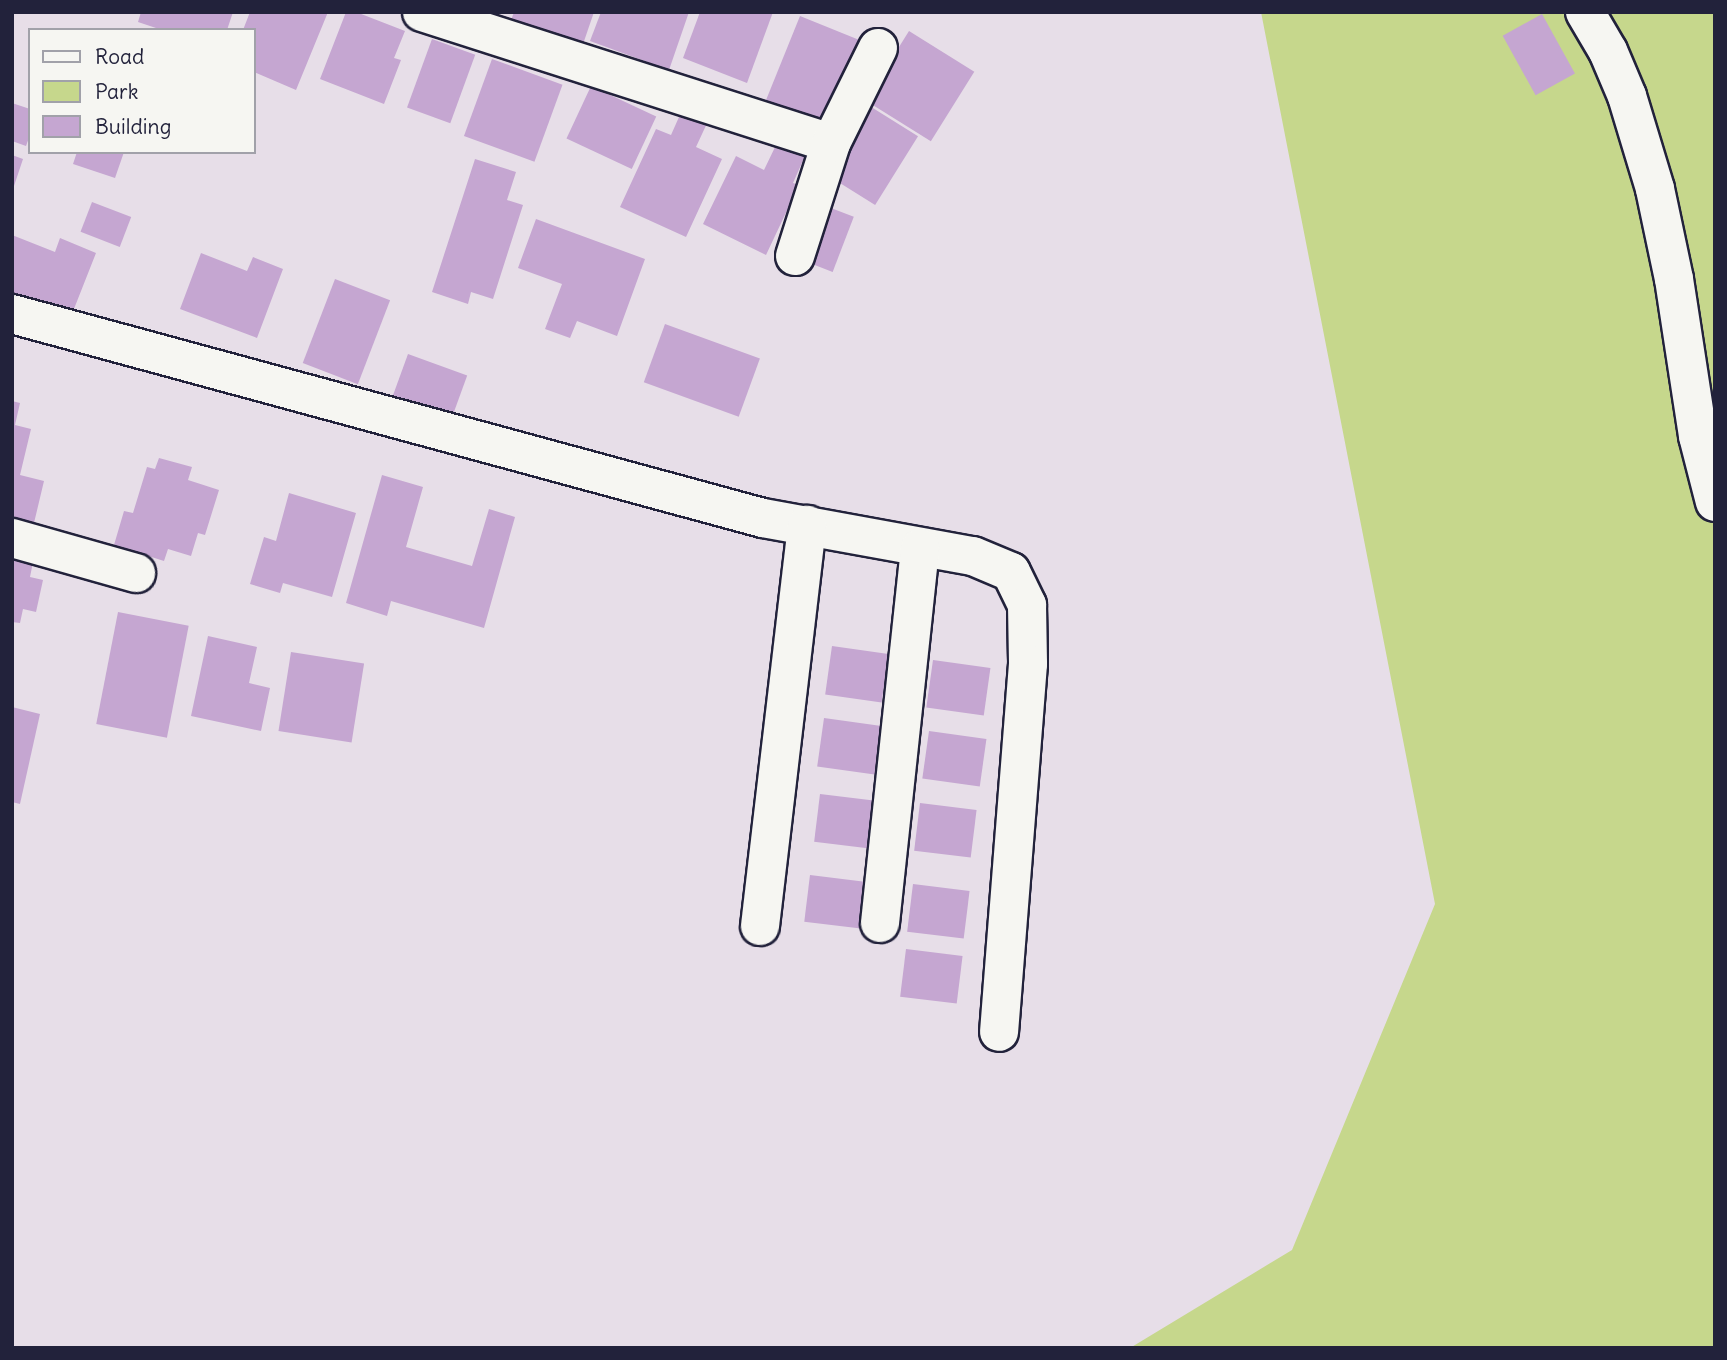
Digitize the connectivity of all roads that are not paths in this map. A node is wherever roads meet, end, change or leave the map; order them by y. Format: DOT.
graph roads {
  1 [pos="422,12"];
  2 [pos="1584,12"];
  3 [pos="878,48"];
  4 [pos="831,143"];
  5 [pos="794,256"];
  6 [pos="12,314"];
  7 [pos="1715,502"];
  8 [pos="807,526"];
  9 [pos="12,538"];
  10 [pos="920,548"];
  11 [pos="136,573"];
  12 [pos="880,923"];
  13 [pos="760,926"];
  14 [pos="999,1032"];
  1 -- 4 [label="street"];
  2 -- 7 [label="street"];
  3 -- 4 [label="street"];
  4 -- 5 [label="street"];
  6 -- 8 [label="street"];
  8 -- 10 [label="street"];
  8 -- 13 [label="street"];
  9 -- 11 [label="street"];
  10 -- 12 [label="street"];
  10 -- 14 [label="street"];
}
